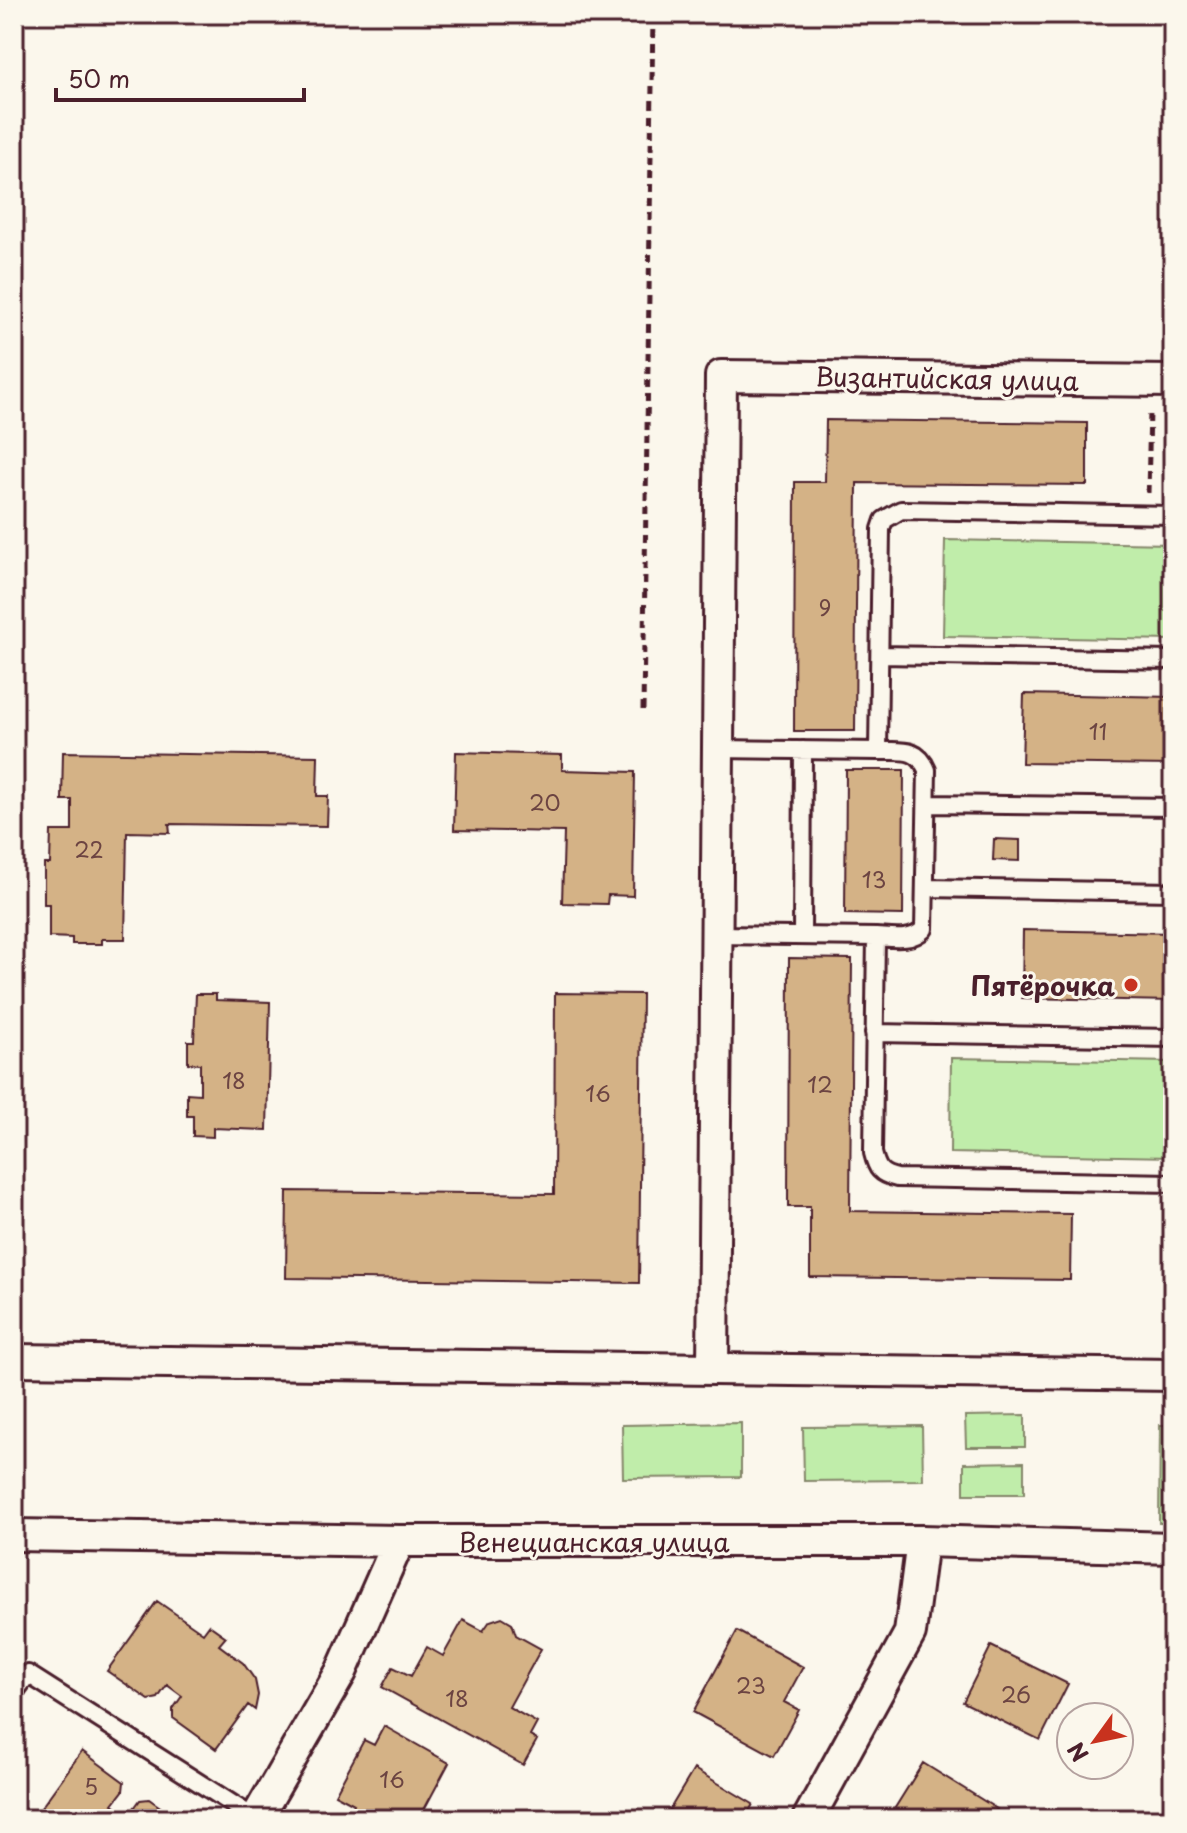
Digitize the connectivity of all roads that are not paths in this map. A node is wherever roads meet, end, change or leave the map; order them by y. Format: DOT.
graph roads {
  1 [pos="1162,381"];
  2 [pos="1173,515"];
  3 [pos="880,655"];
  4 [pos="1173,660"];
  5 [pos="718,749"];
  6 [pos="803,750"];
  7 [pos="878,751"];
  8 [pos="927,804"];
  9 [pos="1173,807"];
  10 [pos="926,888"];
  11 [pos="1173,892"];
  12 [pos="716,935"];
  13 [pos="802,936"];
  14 [pos="876,937"];
  15 [pos="874,1033"];
  16 [pos="1173,1038"];
  17 [pos="1173,1183"];
  18 [pos="14,1360"];
  19 [pos="713,1369"];
  20 [pos="1173,1375"];
  21 [pos="14,1535"];
  22 [pos="399,1541"];
  23 [pos="922,1541"];
  24 [pos="1173,1548"];
  25 [pos="14,1693"];
  26 [pos="256,1819"];
  27 [pos="808,1819"];
  1 -- 5 [label="street, Византийская улица"];
  2 -- 3 [label="lane"];
  3 -- 4 [label="lane"];
  3 -- 7 [label="lane"];
  5 -- 6 [label="lane"];
  5 -- 12 [label="street"];
  6 -- 7 [label="lane"];
  6 -- 13 [label="lane"];
  7 -- 8 [label="lane"];
  8 -- 9 [label="lane"];
  8 -- 10 [label="lane"];
  10 -- 11 [label="lane"];
  10 -- 14 [label="lane"];
  12 -- 13 [label="lane"];
  12 -- 19 [label="street"];
  13 -- 14 [label="lane"];
  14 -- 15 [label="lane"];
  15 -- 16 [label="lane"];
  15 -- 17 [label="lane"];
  18 -- 19 [label="street"];
  19 -- 20 [label="street"];
  21 -- 22 [label="street, Венецианская улица"];
  22 -- 23 [label="street, Венецианская улица"];
  22 -- 26 [label="street"];
  23 -- 24 [label="street, Венецианская улица"];
  23 -- 27 [label="street"];
  25 -- 26 [label="lane"];
}
